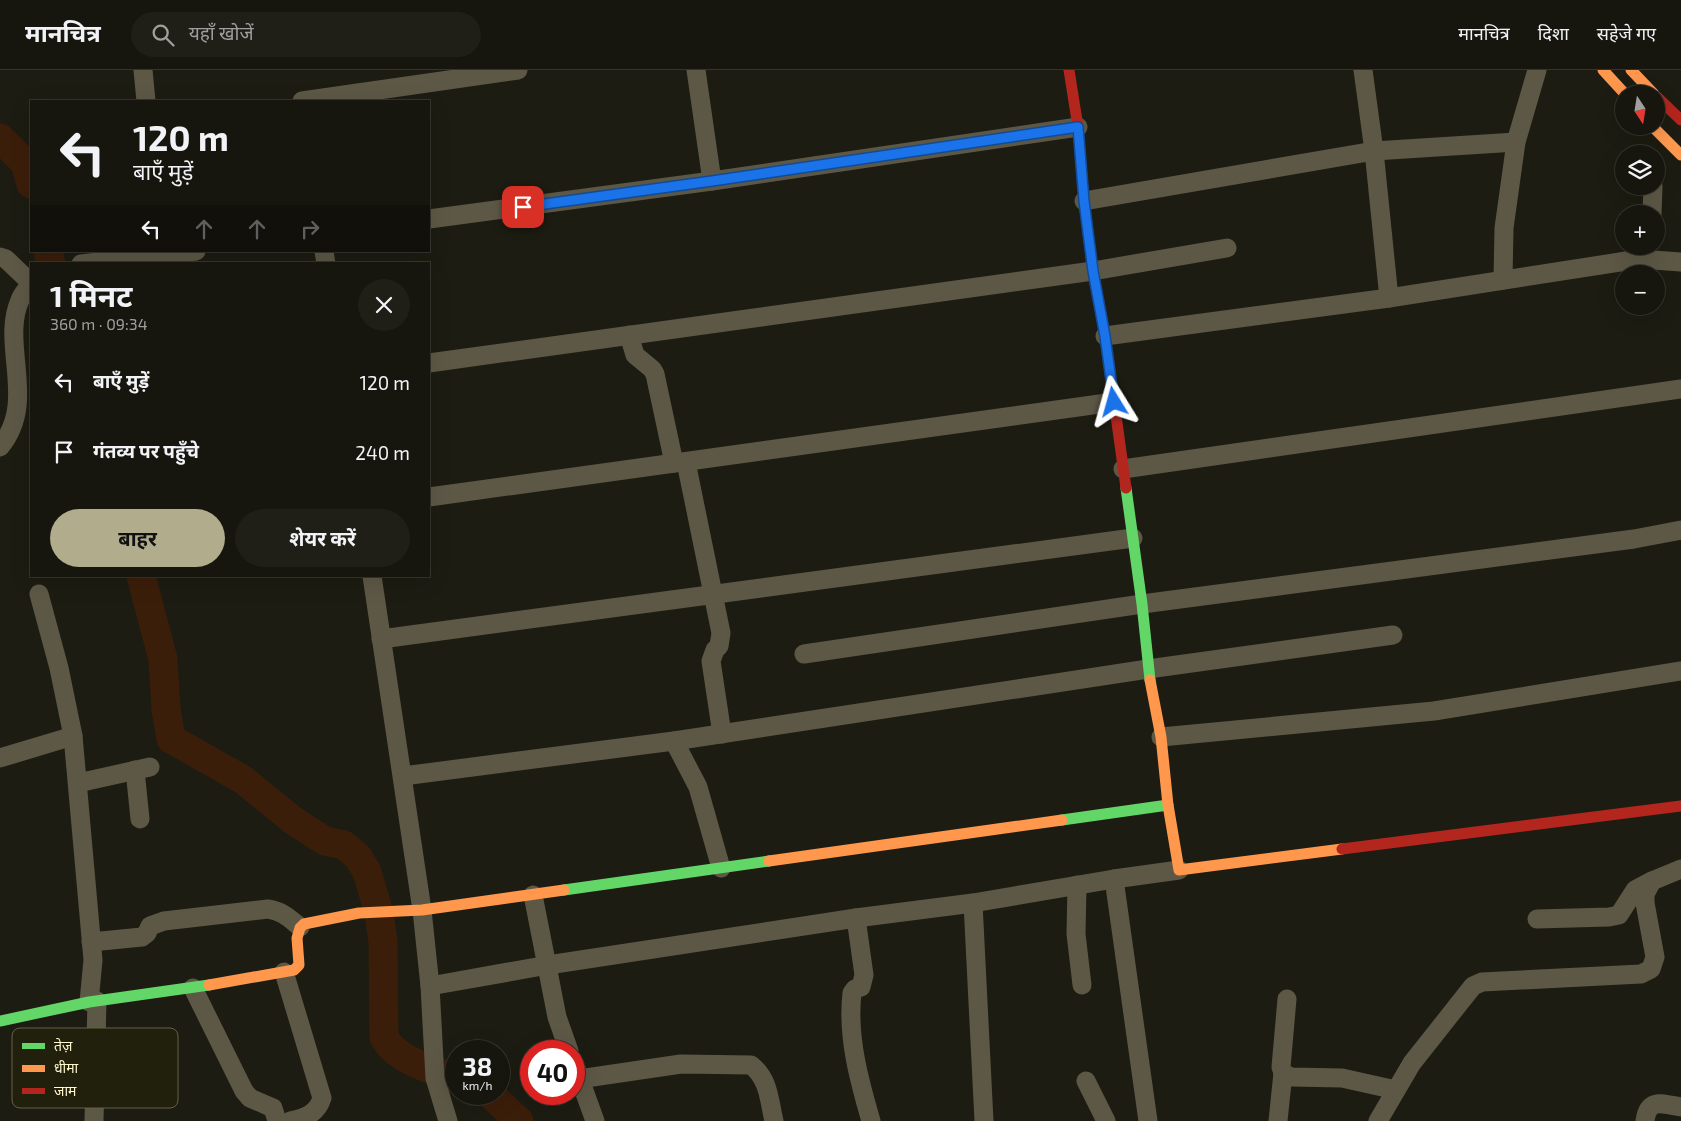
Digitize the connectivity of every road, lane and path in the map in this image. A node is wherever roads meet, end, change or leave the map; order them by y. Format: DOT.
graph roads {
  1 [pos="144,70"];
  2 [pos="518,70"];
  3 [pos="696,70"];
  4 [pos="1069,70"];
  5 [pos="1363,70"];
  6 [pos="1537,70"];
  7 [pos="1603,70"];
  8 [pos="1631,70"];
  9 [pos="1617,85"];
  10 [pos="1645,85"];
  11 [pos="146,100"];
  12 [pos="309,100"];
  13 [pos="1665,105"];
  14 [pos="1681,120"];
  15 [pos="1078,127"];
  16 [pos="1661,135"];
  17 [pos="1516,142"];
  18 [pos="1374,152"];
  19 [pos="1681,155"];
  20 [pos="712,181"];
  21 [pos="1084,201"];
  22 [pos="430,219"];
  23 [pos="1227,248"];
  24 [pos="180,252"];
  25 [pos="165,253"];
  26 [pos="1650,255"];
  27 [pos="1662,255"];
  28 [pos="0,257"];
  29 [pos="96,262"];
  30 [pos="1681,262"];
  31 [pos="1093,271"];
  32 [pos="1503,280"];
  33 [pos="30,283"];
  34 [pos="30,285"];
  35 [pos="1389,298"];
  36 [pos="629,335"];
  37 [pos="1105,336"];
  38 [pos="430,363"];
  39 [pos="1681,389"];
  40 [pos="1114,402"];
  41 [pos="0,447"];
  42 [pos="680,462"];
  43 [pos="1123,469"];
  44 [pos="430,497"];
  45 [pos="1681,530"];
  46 [pos="1133,538"];
  47 [pos="372,577"];
  48 [pos="39,594"];
  49 [pos="712,594"];
  50 [pos="1142,604"];
  51 [pos="1393,635"];
  52 [pos="381,639"];
  53 [pos="804,654"];
  54 [pos="1148,669"];
  55 [pos="1681,671"];
  56 [pos="722,734"];
  57 [pos="74,736"];
  58 [pos="1160,737"];
  59 [pos="674,741"];
  60 [pos="0,758"];
  61 [pos="403,776"];
  62 [pos="78,783"];
  63 [pos="1168,805"];
  64 [pos="1681,806"];
  65 [pos="140,820"];
  66 [pos="721,868"];
  67 [pos="1681,869"];
  68 [pos="1179,870"];
  69 [pos="1114,879"];
  70 [pos="1652,881"];
  71 [pos="1076,885"];
  72 [pos="533,895"];
  73 [pos="973,903"];
  74 [pos="422,910"];
  75 [pos="856,918"];
  76 [pos="1537,919"];
  77 [pos="300,927"];
  78 [pos="91,942"];
  79 [pos="548,965"];
  80 [pos="284,972"];
  81 [pos="1082,985"];
  82 [pos="430,986"];
  83 [pos="193,988"];
  84 [pos="1287,999"];
  85 [pos="93,1001"];
  86 [pos="0,1020"];
  87 [pos="93,1028"];
  88 [pos="566,1040"];
  89 [pos="585,1070"];
  90 [pos="1283,1074"];
  91 [pos="1086,1080"];
  92 [pos="1396,1090"];
  93 [pos="585,1093"];
  94 [pos="1681,1107"];
  95 [pos="94,1108"];
  96 [pos="94,1121"];
  97 [pos="277,1121"];
  98 [pos="290,1121"];
  99 [pos="448,1121"];
  100 [pos="595,1121"];
  101 [pos="774,1121"];
  102 [pos="871,1121"];
  103 [pos="984,1121"];
  104 [pos="1106,1121"];
  105 [pos="1148,1121"];
  106 [pos="1278,1121"];
  107 [pos="1378,1121"];
  108 [pos="1645,1121"];
  1 -- 11 [label="street"];
  2 -- 12 [label="street"];
  3 -- 20 [label="street"];
  4 -- 15 [label="street"];
  5 -- 18 [label="street"];
  6 -- 17 [label="street"];
  7 -- 9 [label="street"];
  8 -- 10 [label="street"];
  13 -- 14 [label="street"];
  15 -- 20 [label="street"];
  15 -- 21 [label="street"];
  16 -- 19 [label="street"];
  17 -- 18 [label="street"];
  17 -- 32 [label="street"];
  18 -- 21 [label="street"];
  18 -- 35 [label="street"];
  20 -- 22 [label="street"];
  21 -- 31 [label="street"];
  23 -- 31 [label="street"];
  24 -- 25 [label="street"];
  25 -- 29 [label="street"];
  26 -- 32 [label="street"];
  27 -- 30 [label="street"];
  28 -- 33 [label="street"];
  31 -- 36 [label="street"];
  31 -- 37 [label="street"];
  32 -- 35 [label="street"];
  34 -- 41 [label="street"];
  35 -- 37 [label="street"];
  36 -- 38 [label="street"];
  36 -- 42 [label="street"];
  37 -- 40 [label="street"];
  39 -- 43 [label="street"];
  40 -- 42 [label="street"];
  40 -- 43 [label="street"];
  42 -- 44 [label="street"];
  42 -- 49 [label="street"];
  43 -- 46 [label="street"];
  45 -- 50 [label="street"];
  46 -- 49 [label="street"];
  46 -- 50 [label="street"];
  47 -- 52 [label="street"];
  48 -- 57 [label="street"];
  49 -- 52 [label="street"];
  49 -- 56 [label="street"];
  50 -- 53 [label="street"];
  50 -- 54 [label="street"];
  51 -- 54 [label="street"];
  52 -- 61 [label="street"];
  54 -- 56 [label="street"];
  54 -- 58 [label="street"];
  55 -- 58 [label="street"];
  56 -- 59 [label="street"];
  57 -- 60 [label="street"];
  57 -- 62 [label="street"];
  58 -- 63 [label="street"];
  59 -- 61 [label="street"];
  59 -- 66 [label="street"];
  61 -- 74 [label="street"];
  62 -- 65 [label="street"];
  62 -- 78 [label="street"];
  63 -- 66 [label="street"];
  63 -- 68 [label="street"];
  64 -- 68 [label="street"];
  66 -- 72 [label="street"];
  67 -- 70 [label="street"];
  68 -- 69 [label="street"];
  69 -- 71 [label="street"];
  69 -- 105 [label="street"];
  70 -- 76 [label="street"];
  70 -- 92 [label="street"];
  71 -- 73 [label="street"];
  71 -- 81 [label="street"];
  72 -- 74 [label="street"];
  72 -- 79 [label="street"];
  73 -- 75 [label="street"];
  73 -- 103 [label="street"];
  74 -- 77 [label="street"];
  74 -- 82 [label="street"];
  75 -- 79 [label="street"];
  75 -- 102 [label="street"];
  77 -- 78 [label="street"];
  77 -- 80 [label="street"];
  78 -- 85 [label="street"];
  79 -- 82 [label="street"];
  79 -- 88 [label="street"];
  80 -- 83 [label="street"];
  80 -- 98 [label="street"];
  82 -- 99 [label="street"];
  83 -- 85 [label="street"];
  83 -- 97 [label="street"];
  84 -- 90 [label="street"];
  85 -- 86 [label="street"];
  85 -- 87 [label="street"];
  89 -- 101 [label="street"];
  90 -- 92 [label="street"];
  90 -- 106 [label="street"];
  91 -- 104 [label="street"];
  92 -- 107 [label="street"];
  93 -- 100 [label="street"];
  94 -- 108 [label="street"];
  95 -- 96 [label="street"];
}
